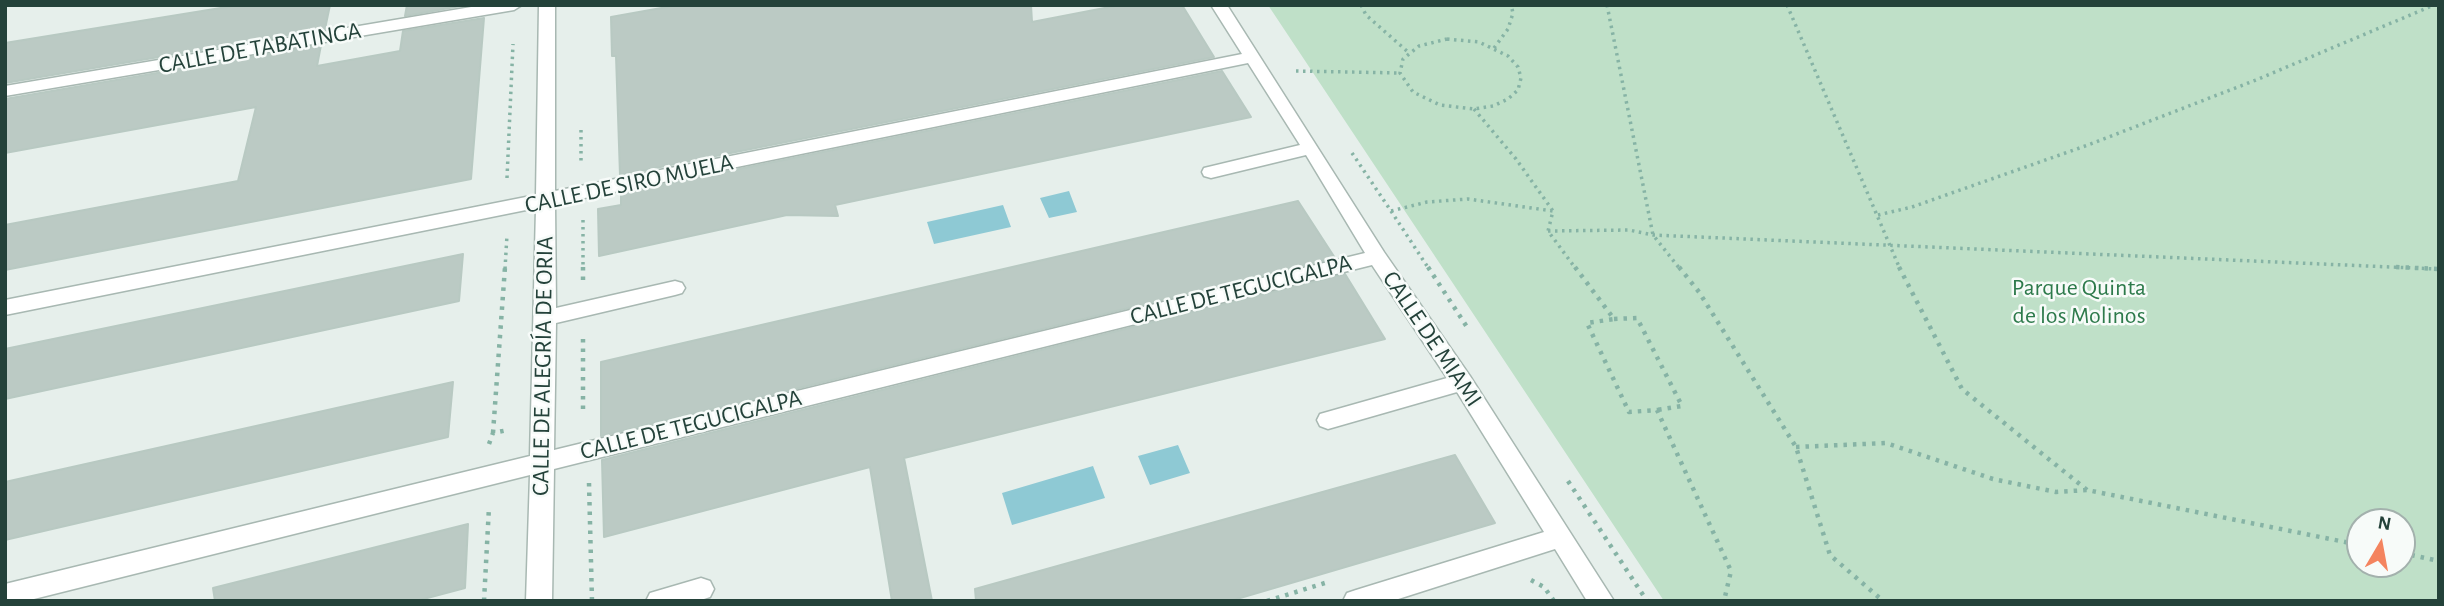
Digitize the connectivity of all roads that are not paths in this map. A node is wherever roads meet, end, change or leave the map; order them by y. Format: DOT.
graph roads {
  1 [pos="513,5"];
  2 [pos="547,5"];
  3 [pos="1219,5"];
  4 [pos="1252,57"];
  5 [pos="5,92"];
  6 [pos="1311,148"];
  7 [pos="1211,172"];
  8 [pos="545,201"];
  9 [pos="1377,257"];
  10 [pos="675,288"];
  11 [pos="5,309"];
  12 [pos="545,317"];
  13 [pos="1462,382"];
  14 [pos="1328,420"];
  15 [pos="543,461"];
  16 [pos="1561,537"];
  17 [pos="701,589"];
  18 [pos="5,595"];
  19 [pos="539,601"];
  20 [pos="659,601"];
  21 [pos="1356,601"];
  22 [pos="1601,601"];
  1 -- 5 [label="street, CALLE DE TABATINGA"];
  2 -- 8 [label="street, CALLE DE ALEGRÍA DE ORIA"];
  3 -- 4 [label="street, CALLE DE MIAMI"];
  4 -- 6 [label="street, CALLE DE MIAMI"];
  4 -- 8 [label="street, CALLE DE SIRO MUELA"];
  6 -- 7 [label="street"];
  6 -- 9 [label="street, CALLE DE MIAMI"];
  8 -- 11 [label="street, CALLE DE SIRO MUELA"];
  8 -- 12 [label="street, CALLE DE ALEGRÍA DE ORIA"];
  9 -- 13 [label="street, CALLE DE MIAMI"];
  9 -- 15 [label="street, CALLE DE TEGUCIGALPA"];
  10 -- 12 [label="street"];
  12 -- 15 [label="street, CALLE DE ALEGRÍA DE ORIA"];
  13 -- 14 [label="street"];
  13 -- 16 [label="street, CALLE DE MIAMI"];
  15 -- 18 [label="street, CALLE DE TEGUCIGALPA"];
  15 -- 19 [label="street, CALLE DE ALEGRÍA DE ORIA"];
  16 -- 21 [label="street"];
  16 -- 22 [label="street, CALLE DE MIAMI"];
  17 -- 20 [label="street"];
}
